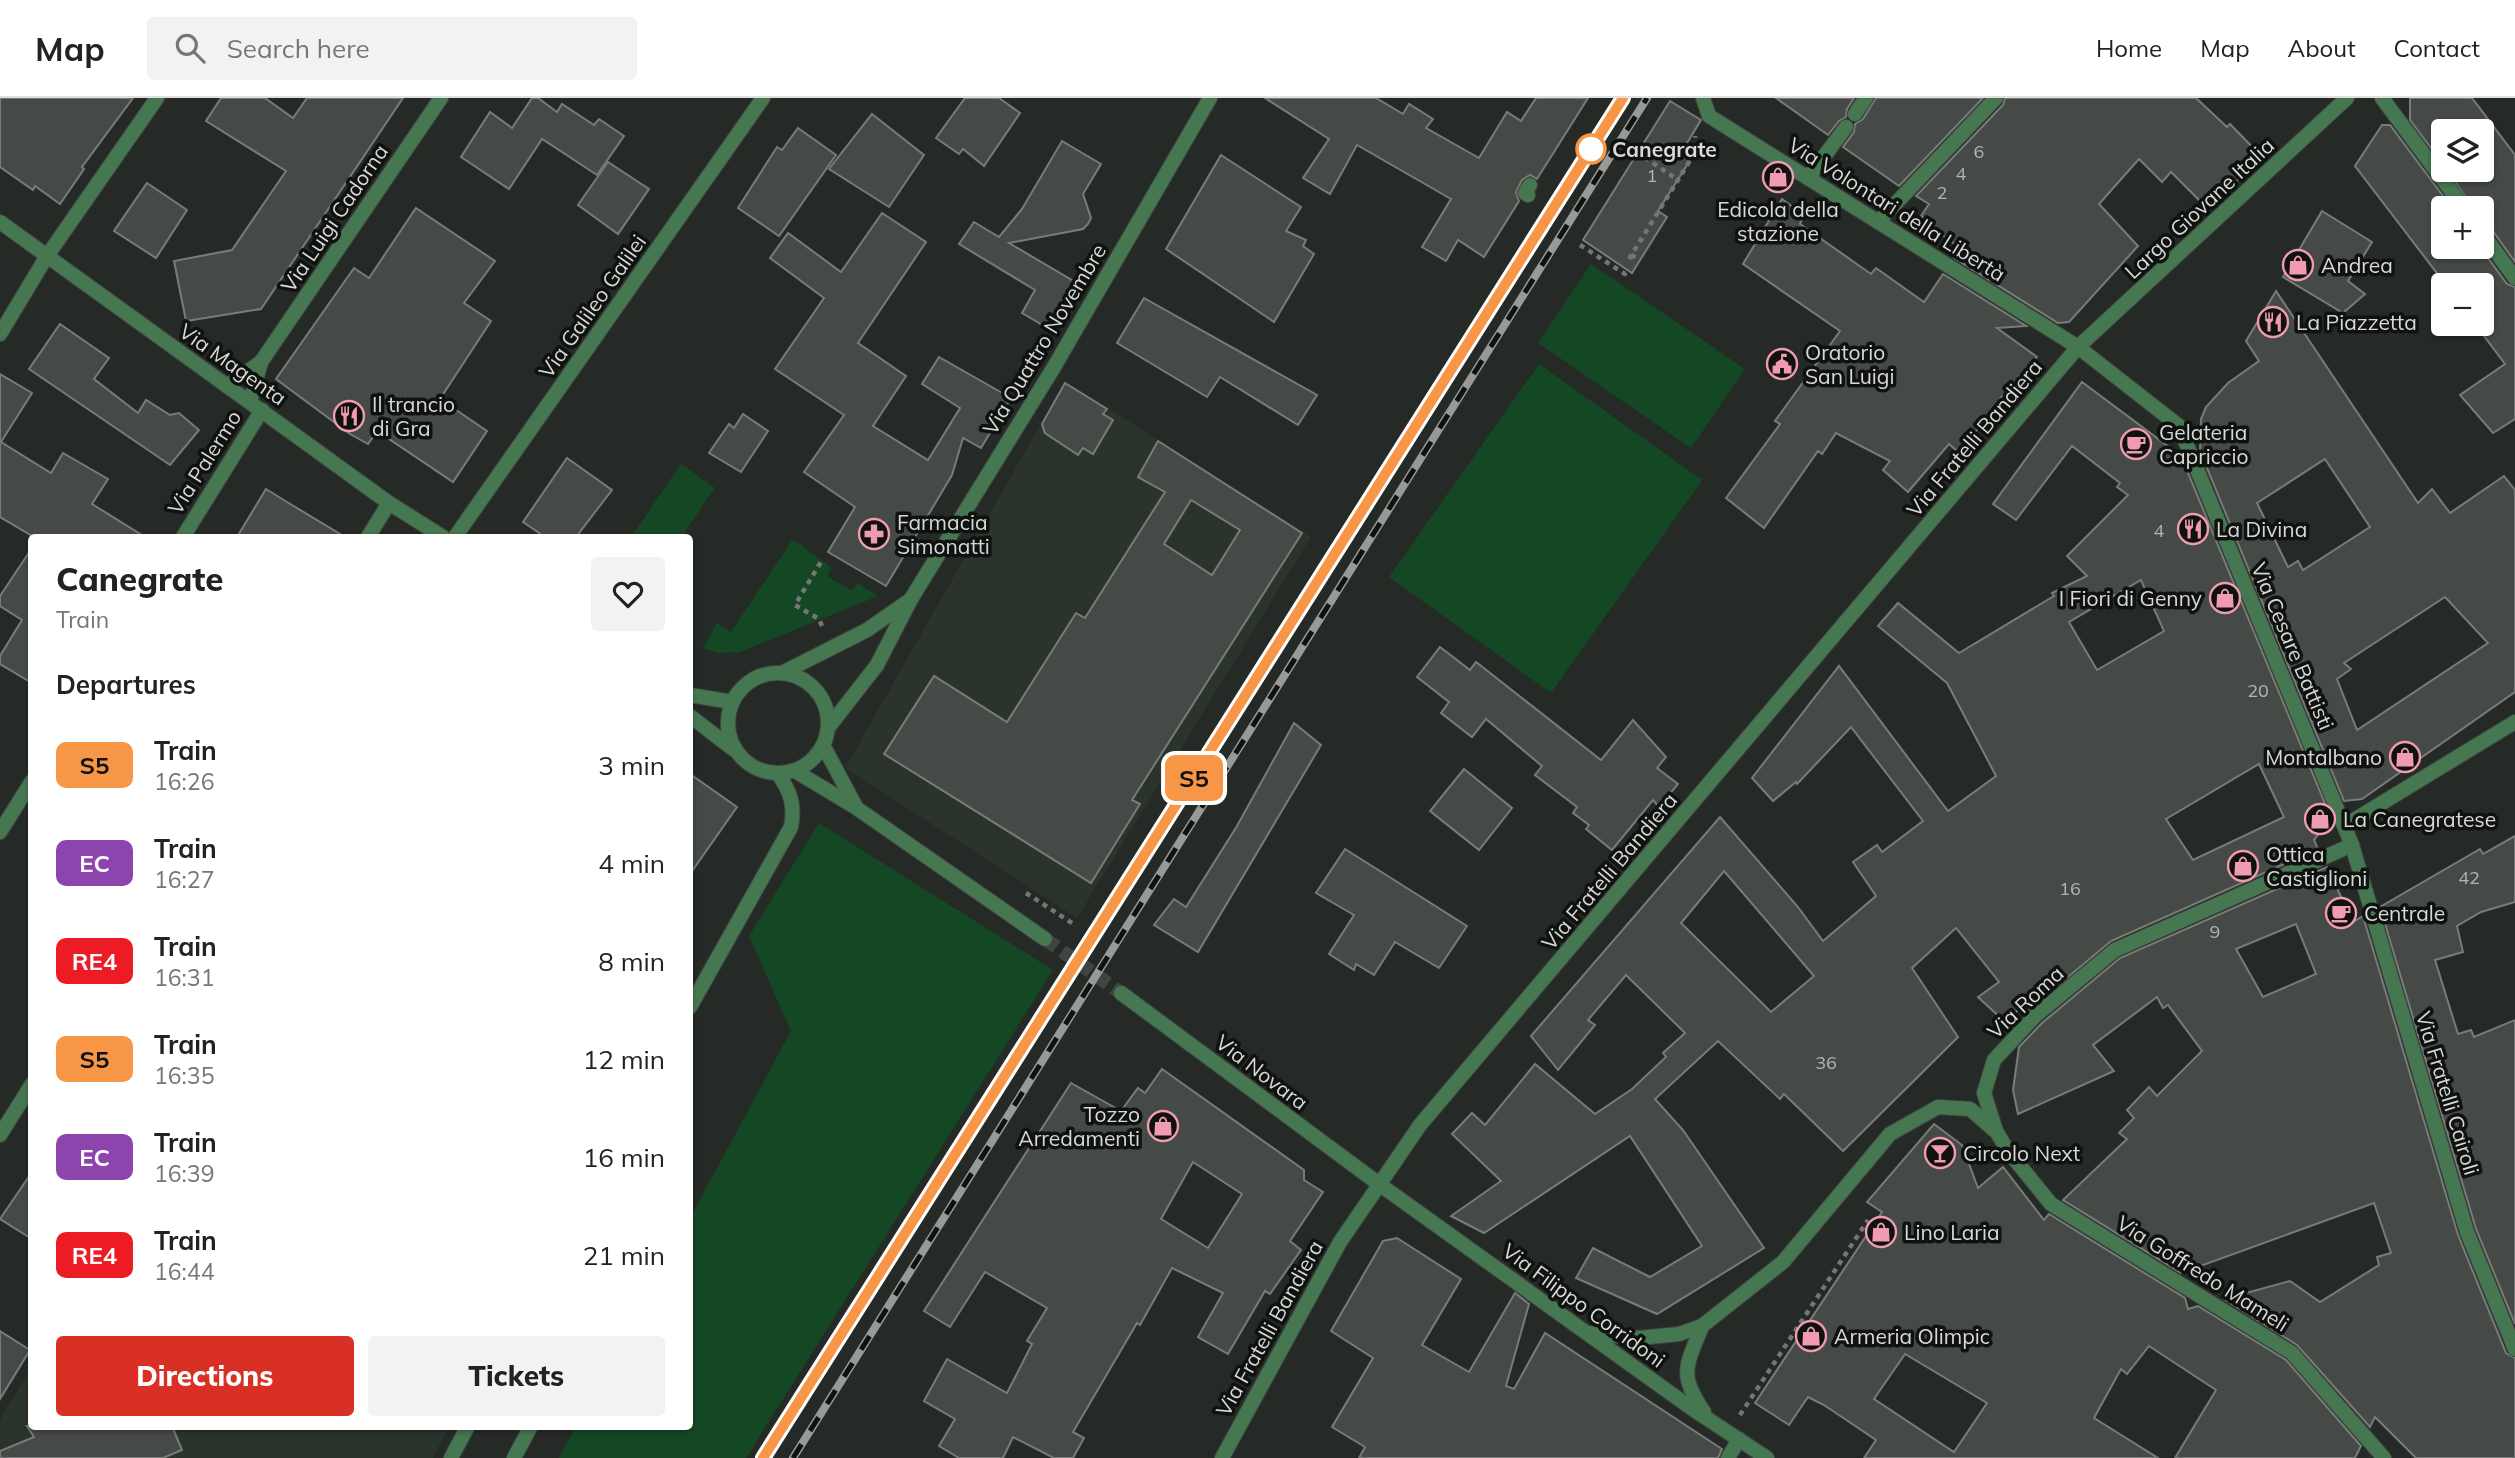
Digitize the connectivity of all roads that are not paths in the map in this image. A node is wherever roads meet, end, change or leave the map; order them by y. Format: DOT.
graph roads {
  1 [pos="157,98"];
  2 [pos="441,98"];
  3 [pos="763,98"];
  4 [pos="1210,98"];
  5 [pos="1703,98"];
  6 [pos="1867,98"];
  7 [pos="1996,98"];
  8 [pos="2347,98"];
  9 [pos="2382,98"];
  10 [pos="1855,114"];
  11 [pos="1846,127"];
  12 [pos="1808,178"];
  13 [pos="2455,196"];
  14 [pos="0,222"];
  15 [pos="1878,222"];
  16 [pos="2494,249"];
  17 [pos="47,256"];
  18 [pos="2515,278"];
  19 [pos="0,334"];
  20 [pos="2078,347"];
  21 [pos="261,362"];
  22 [pos="227,386"];
  23 [pos="256,406"];
  24 [pos="388,503"];
  25 [pos="185,534"];
  26 [pos="370,534"];
  27 [pos="438,534"];
  28 [pos="457,534"];
  29 [pos="911,599"];
  30 [pos="782,673"];
  31 [pos="693,696"];
  32 [pos="732,702"];
  33 [pos="693,718"];
  34 [pos="2515,722"];
  35 [pos="828,728"];
  36 [pos="823,745"];
  37 [pos="735,751"];
  38 [pos="795,771"];
  39 [pos="778,774"];
  40 [pos="28,787"];
  41 [pos="855,807"];
  42 [pos="2346,830"];
  43 [pos="0,832"];
  44 [pos="2352,845"];
  45 [pos="1045,939"];
  46 [pos="1121,993"];
  47 [pos="693,1001"];
  48 [pos="28,1090"];
  49 [pos="1996,1131"];
  50 [pos="0,1135"];
  51 [pos="1379,1184"];
  52 [pos="1702,1326"];
  53 [pos="1587,1333"];
  54 [pos="2515,1349"];
  55 [pos="1709,1419"];
  56 [pos="466,1430"];
  57 [pos="529,1430"];
  58 [pos="1734,1435"];
  59 [pos="451,1458"];
  60 [pos="514,1458"];
  61 [pos="1222,1458"];
  62 [pos="1728,1458"];
  63 [pos="1768,1458"];
  64 [pos="2384,1458"];
  1 -- 17 [label="street"];
  2 -- 21 [label="street, Via Luigi Cadorna"];
  3 -- 28 [label="street, Via Galileo Galilei"];
  4 -- 29 [label="street, Via Quattro Novembre"];
  5 -- 12 [label="street, Via Volontari della Libertà"];
  6 -- 10 [label="street"];
  7 -- 15 [label="street"];
  8 -- 20 [label="street, Largo Giovane Italia"];
  9 -- 13 [label="street"];
  11 -- 12 [label="street"];
  12 -- 15 [label="street, Via Volontari della Libertà"];
  14 -- 17 [label="street, Via Magenta"];
  15 -- 20 [label="street, Via Volontari della Libertà"];
  16 -- 18 [label="street"];
  17 -- 19 [label="street"];
  17 -- 22 [label="street, Via Magenta"];
  20 -- 42 [label="street, Via Cesare Battisti"];
  20 -- 51 [label="street, Via Fratelli Bandiera"];
  21 -- 22 [label="street, Via Luigi Cadorna"];
  21 -- 23 [label="street, Via Luigi Cadorna"];
  22 -- 23 [label="street, Via Magenta"];
  23 -- 24 [label="street, Via Magenta"];
  23 -- 25 [label="street, Via Palermo"];
  24 -- 26 [label="street"];
  24 -- 27 [label="street, Via Magenta"];
  29 -- 30 [label="street, Via Quattro Novembre"];
  29 -- 35 [label="street, Via Quattro Novembre"];
  30 -- 32 [label="street"];
  30 -- 35 [label="street"];
  31 -- 32 [label="street"];
  32 -- 37 [label="street"];
  33 -- 37 [label="street"];
  34 -- 42 [label="street"];
  35 -- 36 [label="street"];
  36 -- 38 [label="street"];
  36 -- 41 [label="street"];
  37 -- 39 [label="street"];
  38 -- 39 [label="street"];
  38 -- 41 [label="street"];
  39 -- 47 [label="street"];
  40 -- 43 [label="street"];
  41 -- 45 [label="street"];
  42 -- 44 [label="street, Via Cesare Battisti"];
  44 -- 49 [label="street, Via Roma"];
  44 -- 54 [label="street, Via Fratelli Cairoli"];
  46 -- 51 [label="street, Via Novara"];
  48 -- 50 [label="street"];
  49 -- 52 [label="street"];
  49 -- 64 [label="street, Via Goffredo Mameli"];
  51 -- 53 [label="street, Via Filippo Corridoni"];
  51 -- 61 [label="street, Via Fratelli Bandiera"];
  52 -- 53 [label="street"];
  52 -- 55 [label="street"];
  53 -- 55 [label="street, Via Filippo Corridoni"];
  55 -- 58 [label="street, Via Filippo Corridoni"];
  56 -- 59 [label="street"];
  57 -- 60 [label="street"];
  58 -- 62 [label="street"];
  58 -- 63 [label="street, Via Filippo Corridoni"];
}
